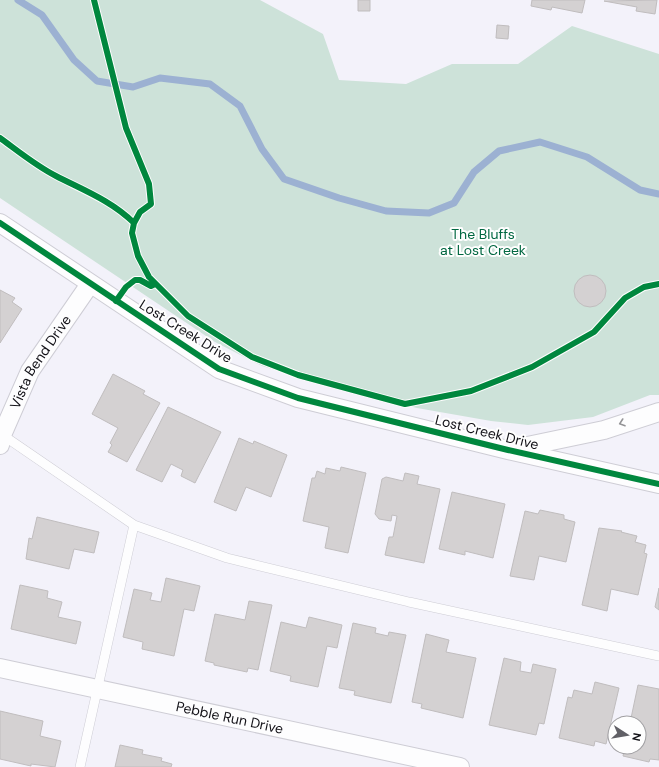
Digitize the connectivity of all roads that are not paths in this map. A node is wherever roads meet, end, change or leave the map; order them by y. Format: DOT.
graph roads {
  1 [pos="0,224"];
  2 [pos="90,284"];
  3 [pos="659,412"];
  4 [pos="1,438"];
  5 [pos="508,450"];
  6 [pos="659,484"];
  7 [pos="134,526"];
  8 [pos="659,656"];
  9 [pos="0,668"];
  10 [pos="98,689"];
  11 [pos="80,767"];
  12 [pos="460,767"];
  1 -- 2 [label="street, Lost Creek Drive"];
  2 -- 4 [label="street, Vista Bend Drive"];
  2 -- 5 [label="street, Lost Creek Drive"];
  3 -- 5 [label="street, Lost Creek Drive, one-way"];
  4 -- 7 [label="lane"];
  5 -- 6 [label="street, Lost Creek Drive"];
  7 -- 8 [label="lane"];
  7 -- 10 [label="lane"];
  9 -- 10 [label="street, Pebble Run Drive"];
  10 -- 11 [label="lane"];
  10 -- 12 [label="street, Pebble Run Drive"];
}
